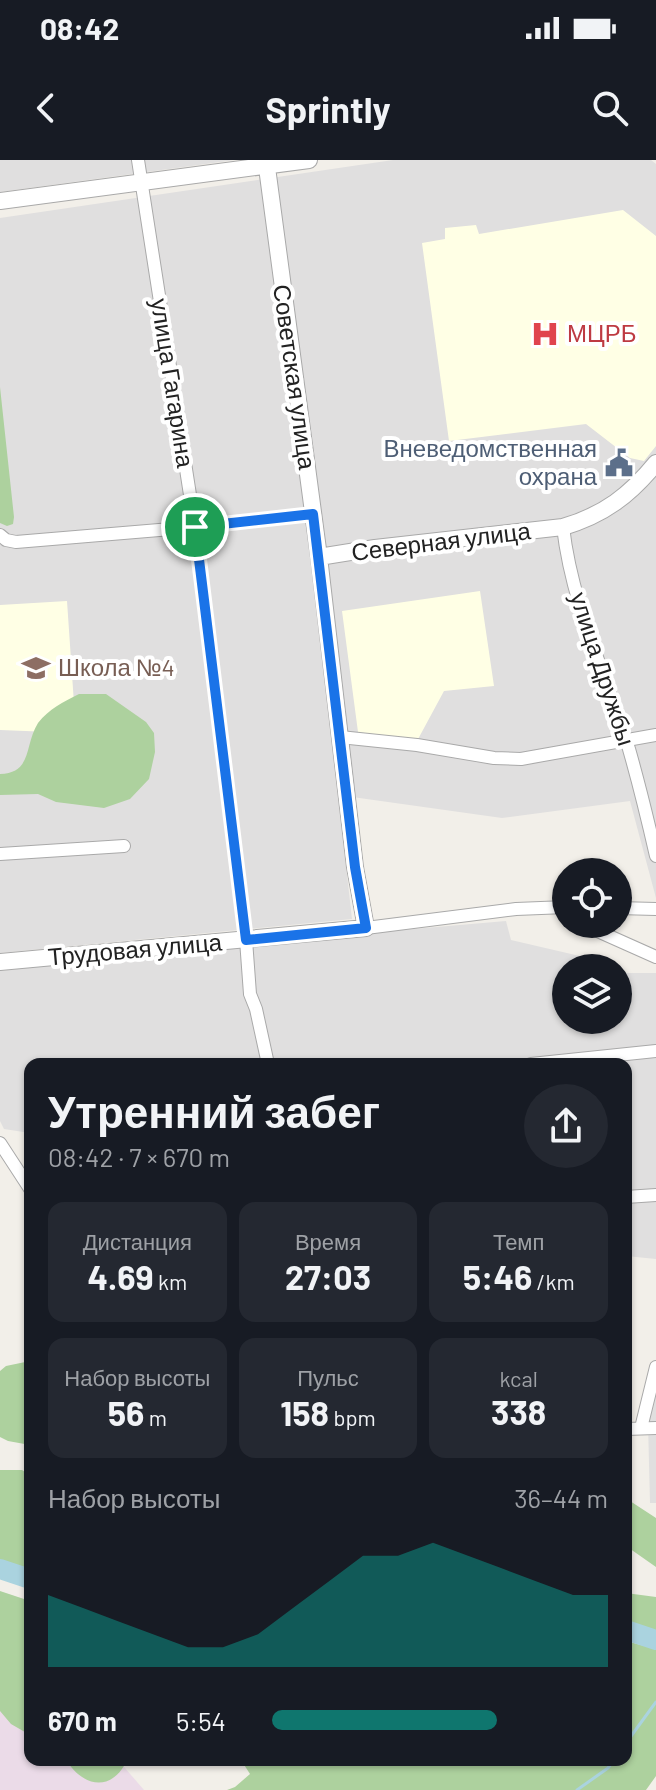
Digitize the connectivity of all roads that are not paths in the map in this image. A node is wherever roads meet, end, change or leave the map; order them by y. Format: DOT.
graph roads {
  1 [pos="138,160"];
  2 [pos="309,160"];
  3 [pos="266,162"];
  4 [pos="142,183"];
  5 [pos="0,201"];
  6 [pos="656,463"];
  7 [pos="313,514"];
  8 [pos="195,527"];
  9 [pos="563,527"];
  10 [pos="0,535"];
  11 [pos="319,557"];
  12 [pos="656,735"];
  13 [pos="340,737"];
  14 [pos="626,740"];
  15 [pos="124,846"];
  16 [pos="0,854"];
  17 [pos="656,856"];
  18 [pos="545,906"];
  19 [pos="552,906"];
  20 [pos="632,908"];
  21 [pos="552,909"];
  22 [pos="656,909"];
  23 [pos="366,928"];
  24 [pos="613,938"];
  25 [pos="246,940"];
  26 [pos="656,957"];
  27 [pos="0,962"];
  28 [pos="656,1051"];
  29 [pos="267,1058"];
  30 [pos="589,1058"];
  31 [pos="0,1143"];
  32 [pos="24,1180"];
  33 [pos="656,1195"];
  34 [pos="632,1197"];
  35 [pos="656,1367"];
  36 [pos="641,1428"];
  37 [pos="656,1428"];
  38 [pos="632,1429"];
  1 -- 4 [label="street, улица Гагарина"];
  2 -- 3 [label="street"];
  3 -- 4 [label="street"];
  3 -- 7 [label="street, Советская улица"];
  4 -- 5 [label="street"];
  4 -- 8 [label="street, улица Гагарина"];
  6 -- 9 [label="street, Северная улица"];
  7 -- 8 [label="street"];
  7 -- 11 [label="street, Советская улица"];
  8 -- 10 [label="street"];
  8 -- 25 [label="street, улица Гагарина"];
  9 -- 11 [label="street, Северная улица"];
  9 -- 14 [label="street, улица Дружбы"];
  11 -- 13 [label="street, Советская улица"];
  12 -- 14 [label="street"];
  13 -- 14 [label="street"];
  13 -- 23 [label="street, Советская улица"];
  14 -- 17 [label="street, улица Дружбы"];
  15 -- 16 [label="street"];
  18 -- 19 [label="street"];
  18 -- 21 [label="street"];
  18 -- 23 [label="street"];
  20 -- 22 [label="street"];
  23 -- 25 [label="street, Трудовая улица"];
  24 -- 26 [label="street"];
  25 -- 27 [label="street, Трудовая улица"];
  25 -- 29 [label="street, улица Гагарина"];
  28 -- 30 [label="street"];
  31 -- 32 [label="street"];
  33 -- 34 [label="street"];
  35 -- 36 [label="street"];
  36 -- 37 [label="street"];
  36 -- 38 [label="street"];
}
